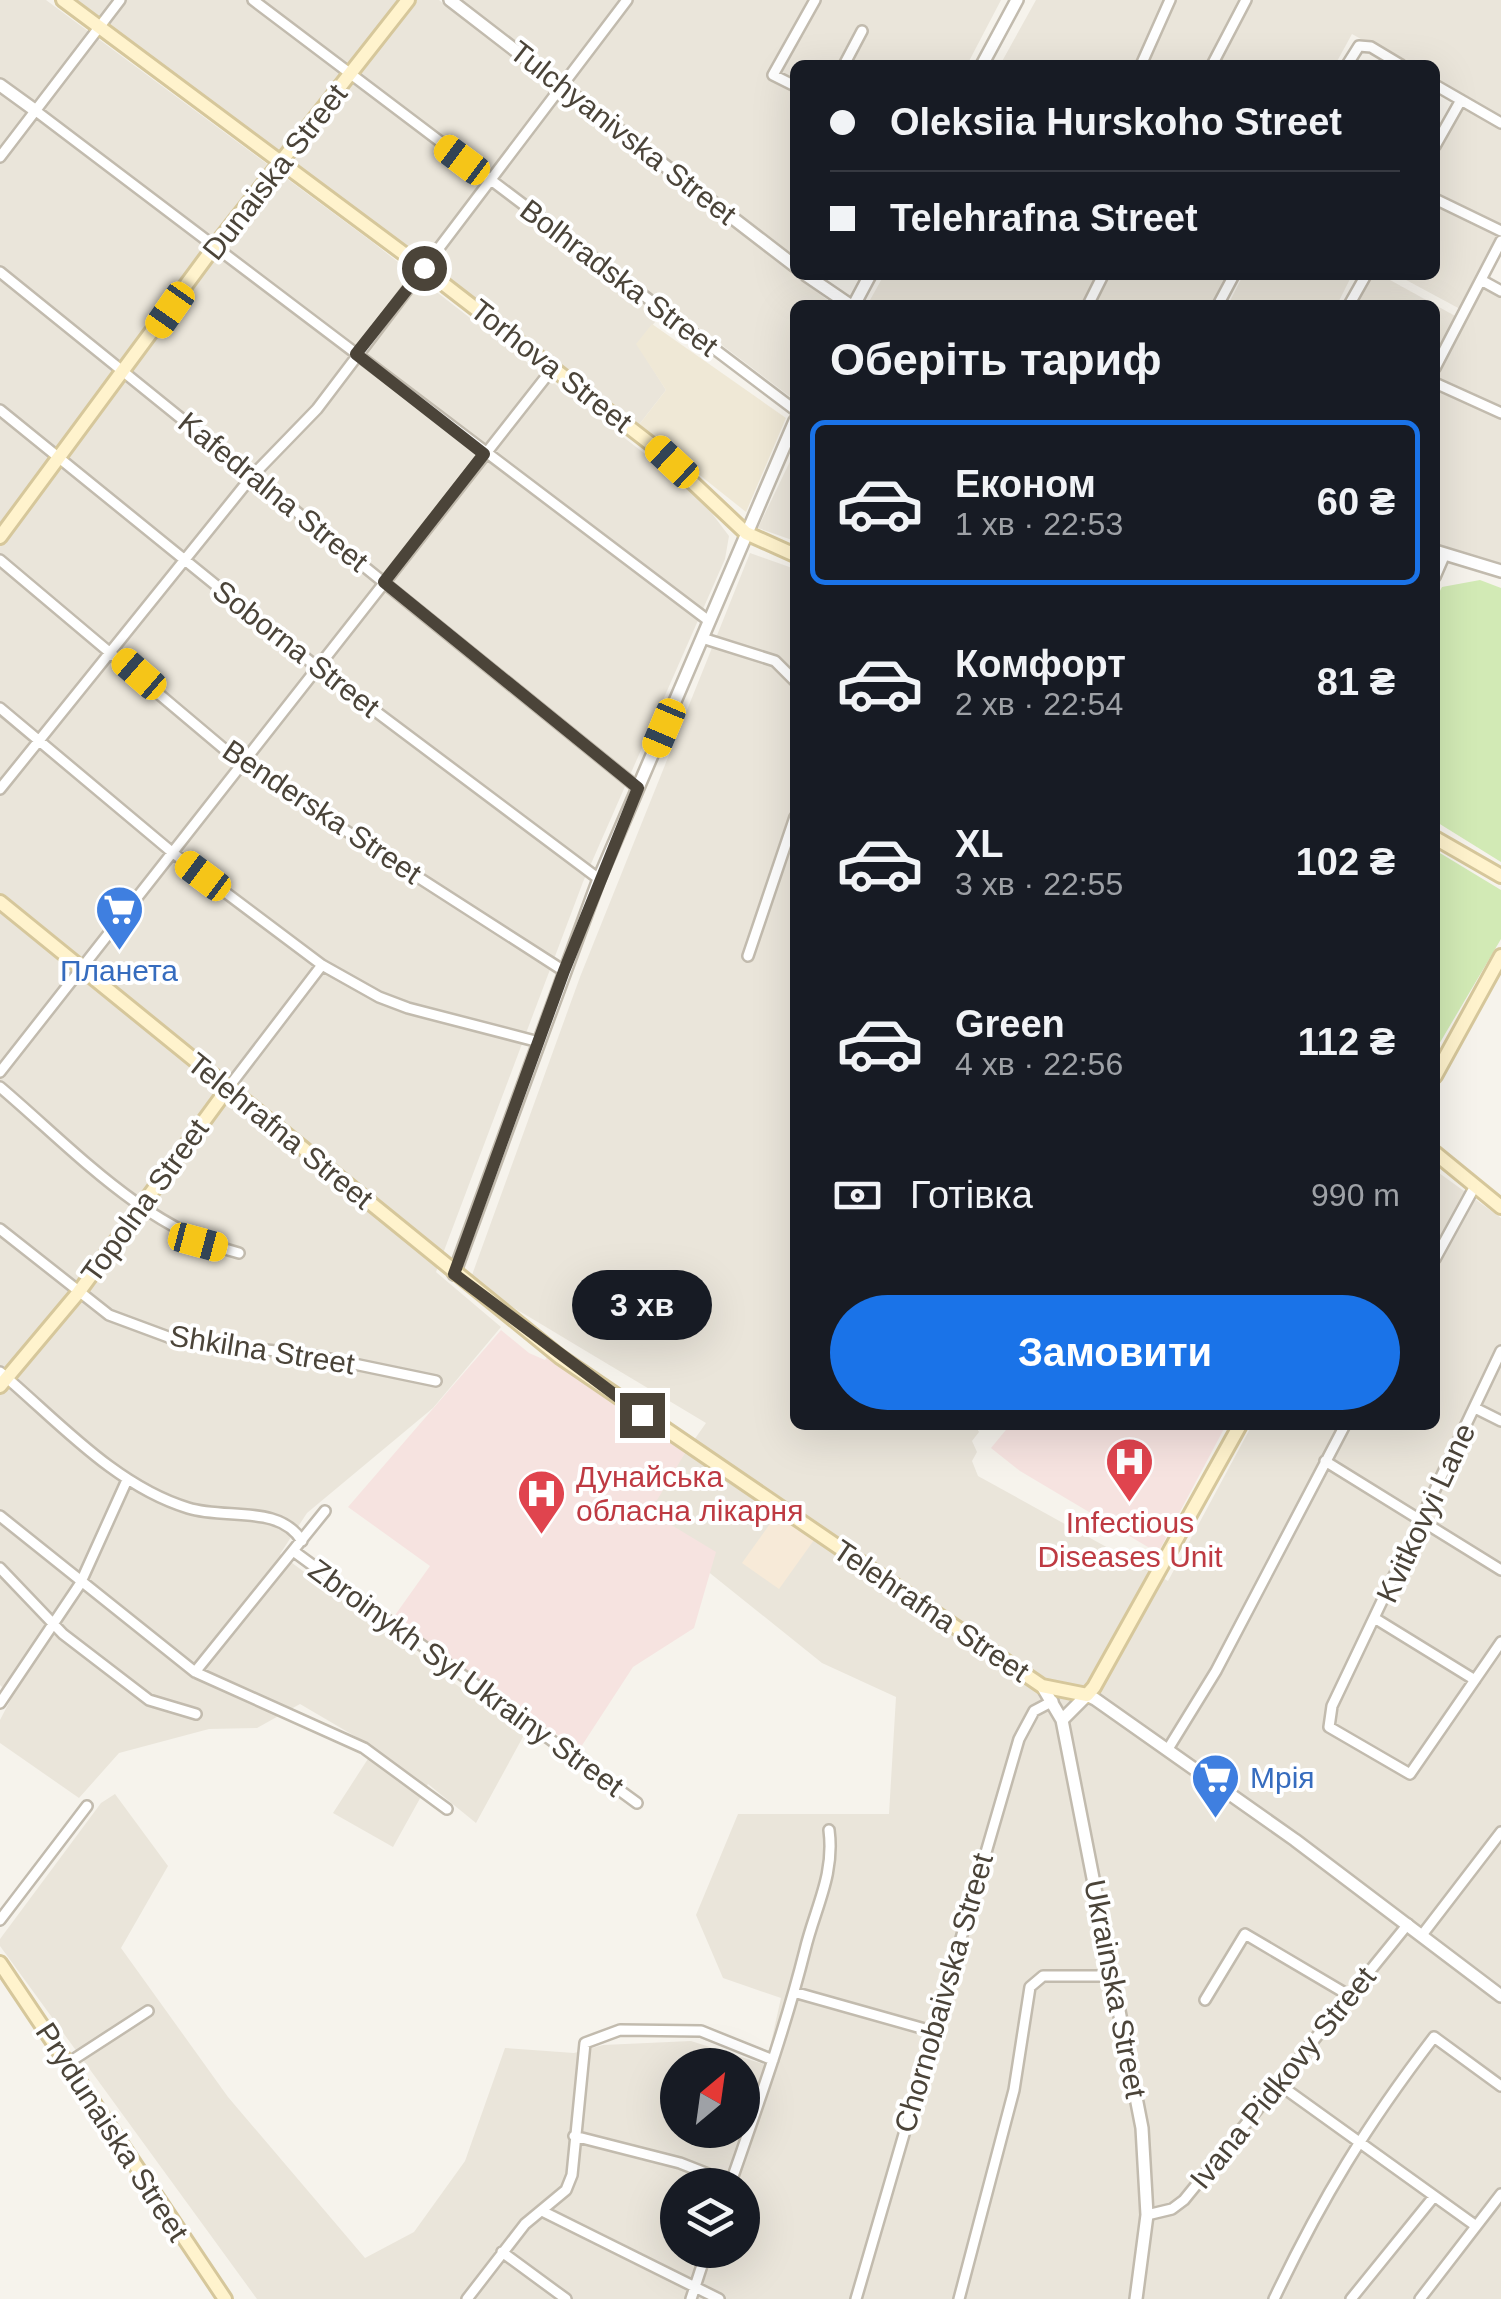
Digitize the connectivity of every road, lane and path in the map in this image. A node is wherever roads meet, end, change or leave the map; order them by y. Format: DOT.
graph roads {
  1 [pos="63,0"];
  2 [pos="120,0"];
  3 [pos="253,0"];
  4 [pos="408,0"];
  5 [pos="450,0"];
  6 [pos="815,0"];
  7 [pos="1016,0"];
  8 [pos="1170,0"];
  9 [pos="1246,0"];
  10 [pos="626,1"];
  11 [pos="100,27"];
  12 [pos="862,31"];
  13 [pos="847,60"];
  14 [pos="985,60"];
  15 [pos="1142,60"];
  16 [pos="1215,60"];
  17 [pos="1351,60"];
  18 [pos="1393,60"];
  19 [pos="352,76"];
  20 [pos="790,84"];
  21 [pos="0,85"];
  22 [pos="563,85"];
  23 [pos="1440,88"];
  24 [pos="1461,100"];
  25 [pos="36,112"];
  26 [pos="1501,122"];
  27 [pos="1440,137"];
  28 [pos="0,157"];
  29 [pos="283,164"];
  30 [pos="490,180"];
  31 [pos="1440,202"];
  32 [pos="1501,232"];
  33 [pos="1501,241"];
  34 [pos="214,247"];
  35 [pos="790,262"];
  36 [pos="424,268"];
  37 [pos="0,272"];
  38 [pos="814,280"];
  39 [pos="1481,280"];
  40 [pos="1501,292"];
  41 [pos="844,300"];
  42 [pos="356,354"];
  43 [pos="1440,358"];
  44 [pos="553,368"];
  45 [pos="125,372"];
  46 [pos="1440,385"];
  47 [pos="790,406"];
  48 [pos="0,410"];
  49 [pos="1501,414"];
  50 [pos="790,432"];
  51 [pos="484,454"];
  52 [pos="60,458"];
  53 [pos="253,475"];
  54 [pos="746,533"];
  55 [pos="0,537"];
  56 [pos="790,553"];
  57 [pos="1440,553"];
  58 [pos="0,560"];
  59 [pos="186,562"];
  60 [pos="1501,571"];
  61 [pos="384,582"];
  62 [pos="709,621"];
  63 [pos="702,638"];
  64 [pos="113,651"];
  65 [pos="318,668"];
  66 [pos="790,676"];
  67 [pos="0,708"];
  68 [pos="39,739"];
  69 [pos="242,764"];
  70 [pos="638,788"];
  71 [pos="0,789"];
  72 [pos="790,832"];
  73 [pos="1440,841"];
  74 [pos="173,853"];
  75 [pos="1501,876"];
  76 [pos="599,879"];
  77 [pos="0,902"];
  78 [pos="748,956"];
  79 [pos="1501,956"];
  80 [pos="322,965"];
  81 [pos="81,968"];
  82 [pos="564,971"];
  83 [pos="539,1042"];
  84 [pos="1440,1067"];
  85 [pos="0,1072"];
  86 [pos="0,1087"];
  87 [pos="228,1088"];
  88 [pos="1440,1157"];
  89 [pos="1475,1186"];
  90 [pos="140,1206"];
  91 [pos="1501,1207"];
  92 [pos="0,1229"];
  93 [pos="1440,1250"];
  94 [pos="239,1254"];
  95 [pos="454,1274"];
  96 [pos="78,1294"];
  97 [pos="1501,1351"];
  98 [pos="2,1378"];
  99 [pos="436,1381"];
  100 [pos="1475,1408"];
  101 [pos="1501,1422"];
  102 [pos="1237,1430"];
  103 [pos="1341,1430"];
  104 [pos="1326,1460"];
  105 [pos="127,1480"];
  106 [pos="325,1511"];
  107 [pos="0,1516"];
  108 [pos="1422,1522"];
  109 [pos="302,1542"];
  110 [pos="296,1552"];
  111 [pos="0,1568"];
  112 [pos="1501,1570"];
  113 [pos="80,1584"];
  114 [pos="1376,1619"];
  115 [pos="56,1621"];
  116 [pos="1501,1642"];
  117 [pos="195,1672"];
  118 [pos="1475,1680"];
  119 [pos="1042,1686"];
  120 [pos="1087,1695"];
  121 [pos="1053,1701"];
  122 [pos="0,1702"];
  123 [pos="196,1714"];
  124 [pos="1062,1720"];
  125 [pos="1168,1750"];
  126 [pos="637,1803"];
  127 [pos="86,1806"];
  128 [pos="447,1809"];
  129 [pos="829,1830"];
  130 [pos="1501,1832"];
  131 [pos="0,1920"];
  132 [pos="1408,1924"];
  133 [pos="1422,1935"];
  134 [pos="0,1963"];
  135 [pos="1113,1976"];
  136 [pos="797,1993"];
  137 [pos="1350,1996"];
  138 [pos="1501,1996"];
  139 [pos="1206,2000"];
  140 [pos="148,2011"];
  141 [pos="932,2031"];
  142 [pos="773,2060"];
  143 [pos="68,2063"];
  144 [pos="1278,2083"];
  145 [pos="1501,2086"];
  146 [pos="574,2136"];
  147 [pos="1358,2139"];
  148 [pos="692,2168"];
  149 [pos="736,2168"];
  150 [pos="1501,2194"];
  151 [pos="1432,2199"];
  152 [pos="542,2211"];
  153 [pos="1147,2215"];
  154 [pos="1476,2226"];
  155 [pos="502,2252"];
  156 [pos="701,2268"];
  157 [pos="694,2288"];
  158 [pos="225,2299"];
  159 [pos="466,2299"];
  160 [pos="566,2299"];
  161 [pos="691,2299"];
  162 [pos="719,2299"];
  163 [pos="856,2299"];
  164 [pos="958,2299"];
  165 [pos="1136,2299"];
  166 [pos="1274,2299"];
  167 [pos="1351,2299"];
  168 [pos="1420,2299"];
  1 -- 11 [label="main road, Torhova Street"];
  2 -- 11 [label="street"];
  3 -- 19 [label="street, Bolhradska Street"];
  4 -- 19 [label="main road, Dunaiska Street"];
  5 -- 22 [label="street, Tulchyanivska Street"];
  6 -- 20 [label="street"];
  7 -- 14 [label="street"];
  8 -- 15 [label="street"];
  9 -- 16 [label="street"];
  10 -- 22 [label="street"];
  11 -- 25 [label="street"];
  11 -- 29 [label="main road, Torhova Street"];
  12 -- 13 [label="street"];
  17 -- 18 [label="street"];
  19 -- 29 [label="main road, Dunaiska Street"];
  19 -- 30 [label="street, Bolhradska Street"];
  21 -- 25 [label="street"];
  22 -- 30 [label="street"];
  22 -- 35 [label="street, Tulchyanivska Street"];
  23 -- 24 [label="street"];
  24 -- 26 [label="street"];
  24 -- 27 [label="street"];
  25 -- 28 [label="street"];
  25 -- 34 [label="street"];
  29 -- 34 [label="main road, Dunaiska Street"];
  29 -- 36 [label="main road, Torhova Street"];
  30 -- 36 [label="street"];
  30 -- 47 [label="street, Bolhradska Street"];
  31 -- 32 [label="street"];
  33 -- 39 [label="street"];
  34 -- 42 [label="street"];
  34 -- 45 [label="main road, Dunaiska Street"];
  36 -- 42 [label="street"];
  36 -- 44 [label="main road, Torhova Street"];
  37 -- 45 [label="street, Kafedralna Street"];
  38 -- 41 [label="street"];
  39 -- 40 [label="street"];
  39 -- 43 [label="street"];
  42 -- 51 [label="street"];
  42 -- 53 [label="street"];
  44 -- 51 [label="street"];
  44 -- 54 [label="main road, Torhova Street"];
  45 -- 52 [label="main road, Dunaiska Street"];
  45 -- 53 [label="street, Kafedralna Street"];
  46 -- 49 [label="street"];
  48 -- 52 [label="street, Soborna Street"];
  50 -- 54 [label="street"];
  51 -- 61 [label="street"];
  51 -- 62 [label="street"];
  52 -- 55 [label="main road, Dunaiska Street"];
  52 -- 59 [label="street, Soborna Street"];
  53 -- 59 [label="street"];
  53 -- 61 [label="street, Kafedralna Street"];
  54 -- 56 [label="main road, Torhova Street"];
  54 -- 62 [label="street"];
  57 -- 60 [label="street"];
  58 -- 64 [label="street, Benderska Street"];
  59 -- 64 [label="street"];
  59 -- 65 [label="street, Soborna Street"];
  61 -- 65 [label="street"];
  61 -- 70 [label="street, Kafedralna Street"];
  62 -- 63 [label="street"];
  63 -- 66 [label="street"];
  63 -- 70 [label="street"];
  64 -- 68 [label="street"];
  64 -- 69 [label="street, Benderska Street"];
  65 -- 69 [label="street"];
  65 -- 76 [label="street, Soborna Street"];
  67 -- 68 [label="street"];
  68 -- 71 [label="street"];
  68 -- 74 [label="street"];
  69 -- 74 [label="street"];
  69 -- 82 [label="street, Benderska Street"];
  70 -- 76 [label="street"];
  72 -- 78 [label="street"];
  73 -- 75 [label="main road"];
  74 -- 80 [label="street"];
  74 -- 81 [label="street"];
  76 -- 82 [label="street"];
  77 -- 81 [label="main road, Telehrafna Street"];
  79 -- 84 [label="main road"];
  80 -- 83 [label="street"];
  80 -- 87 [label="street, Topolna Street"];
  81 -- 85 [label="street"];
  81 -- 87 [label="main road, Telehrafna Street"];
  82 -- 83 [label="street"];
  83 -- 95 [label="street"];
  86 -- 90 [label="street"];
  87 -- 90 [label="main road, Topolna Street"];
  87 -- 95 [label="main road, Telehrafna Street"];
  88 -- 89 [label="main road"];
  89 -- 91 [label="main road"];
  89 -- 93 [label="street"];
  90 -- 94 [label="street"];
  90 -- 96 [label="main road, Topolna Street"];
  92 -- 96 [label="street, Shkilna Street"];
  95 -- 119 [label="main road, Telehrafna Street"];
  96 -- 98 [label="main road, Topolna Street"];
  96 -- 99 [label="street, Shkilna Street"];
  97 -- 100 [label="street, Kvitkovyi Lane"];
  98 -- 105 [label="street, Zbroinykh Syl Ukrainy Street"];
  100 -- 101 [label="street"];
  100 -- 108 [label="street, Kvitkovyi Lane"];
  102 -- 120 [label="main road"];
  103 -- 104 [label="street"];
  104 -- 108 [label="street"];
  104 -- 125 [label="street"];
  105 -- 109 [label="street, Zbroinykh Syl Ukrainy Street"];
  105 -- 113 [label="street"];
  106 -- 109 [label="street, Zbroinykh Syl Ukrainy Street"];
  107 -- 113 [label="street"];
  108 -- 112 [label="street"];
  108 -- 114 [label="street, Kvitkovyi Lane"];
  109 -- 110 [label="street, Zbroinykh Syl Ukrainy Street"];
  110 -- 117 [label="street, Zbroinykh Syl Ukrainy Street"];
  110 -- 126 [label="street, Zbroinykh Syl Ukrainy Street"];
  111 -- 115 [label="street"];
  113 -- 115 [label="street"];
  113 -- 117 [label="street"];
  114 -- 118 [label="street, Kvitkovyi Lane"];
  114 -- 118 [label="street, Kvitkovyi Lane"];
  115 -- 122 [label="street"];
  115 -- 123 [label="street"];
  116 -- 118 [label="street"];
  117 -- 128 [label="street"];
  119 -- 120 [label="main road, Telehrafna Street"];
  119 -- 121 [label="street, Ukrainska Street"];
  120 -- 124 [label="street"];
  120 -- 125 [label="street, Telehrafna Street"];
  121 -- 124 [label="street, Ukrainska Street"];
  121 -- 141 [label="street, Chornobaivska Street"];
  124 -- 135 [label="street, Ukrainska Street"];
  125 -- 132 [label="street, Telehrafna Street"];
  127 -- 131 [label="street"];
  129 -- 136 [label="street"];
  130 -- 133 [label="street"];
  132 -- 133 [label="street, Telehrafna Street"];
  132 -- 137 [label="street, Ivana Pidkovy Street"];
  133 -- 138 [label="street, Telehrafna Street"];
  134 -- 143 [label="main road, Prydunaiska Street"];
  135 -- 153 [label="street, Ukrainska Street"];
  135 -- 164 [label="street"];
  136 -- 141 [label="street"];
  136 -- 142 [label="street"];
  137 -- 139 [label="street"];
  137 -- 144 [label="street, Ivana Pidkovy Street"];
  140 -- 143 [label="street"];
  141 -- 163 [label="street, Chornobaivska Street"];
  142 -- 146 [label="street"];
  142 -- 149 [label="street"];
  143 -- 158 [label="main road, Prydunaiska Street"];
  144 -- 147 [label="street"];
  144 -- 153 [label="street, Ivana Pidkovy Street"];
  145 -- 147 [label="street"];
  146 -- 148 [label="street"];
  146 -- 152 [label="street"];
  147 -- 151 [label="street"];
  147 -- 166 [label="street"];
  150 -- 154 [label="street"];
  151 -- 154 [label="street"];
  151 -- 167 [label="street"];
  152 -- 155 [label="street"];
  152 -- 157 [label="street"];
  153 -- 165 [label="street, Ukrainska Street"];
  154 -- 168 [label="street"];
  155 -- 159 [label="street"];
  155 -- 160 [label="street"];
  156 -- 157 [label="street"];
  157 -- 161 [label="street"];
  157 -- 162 [label="street"];
}
